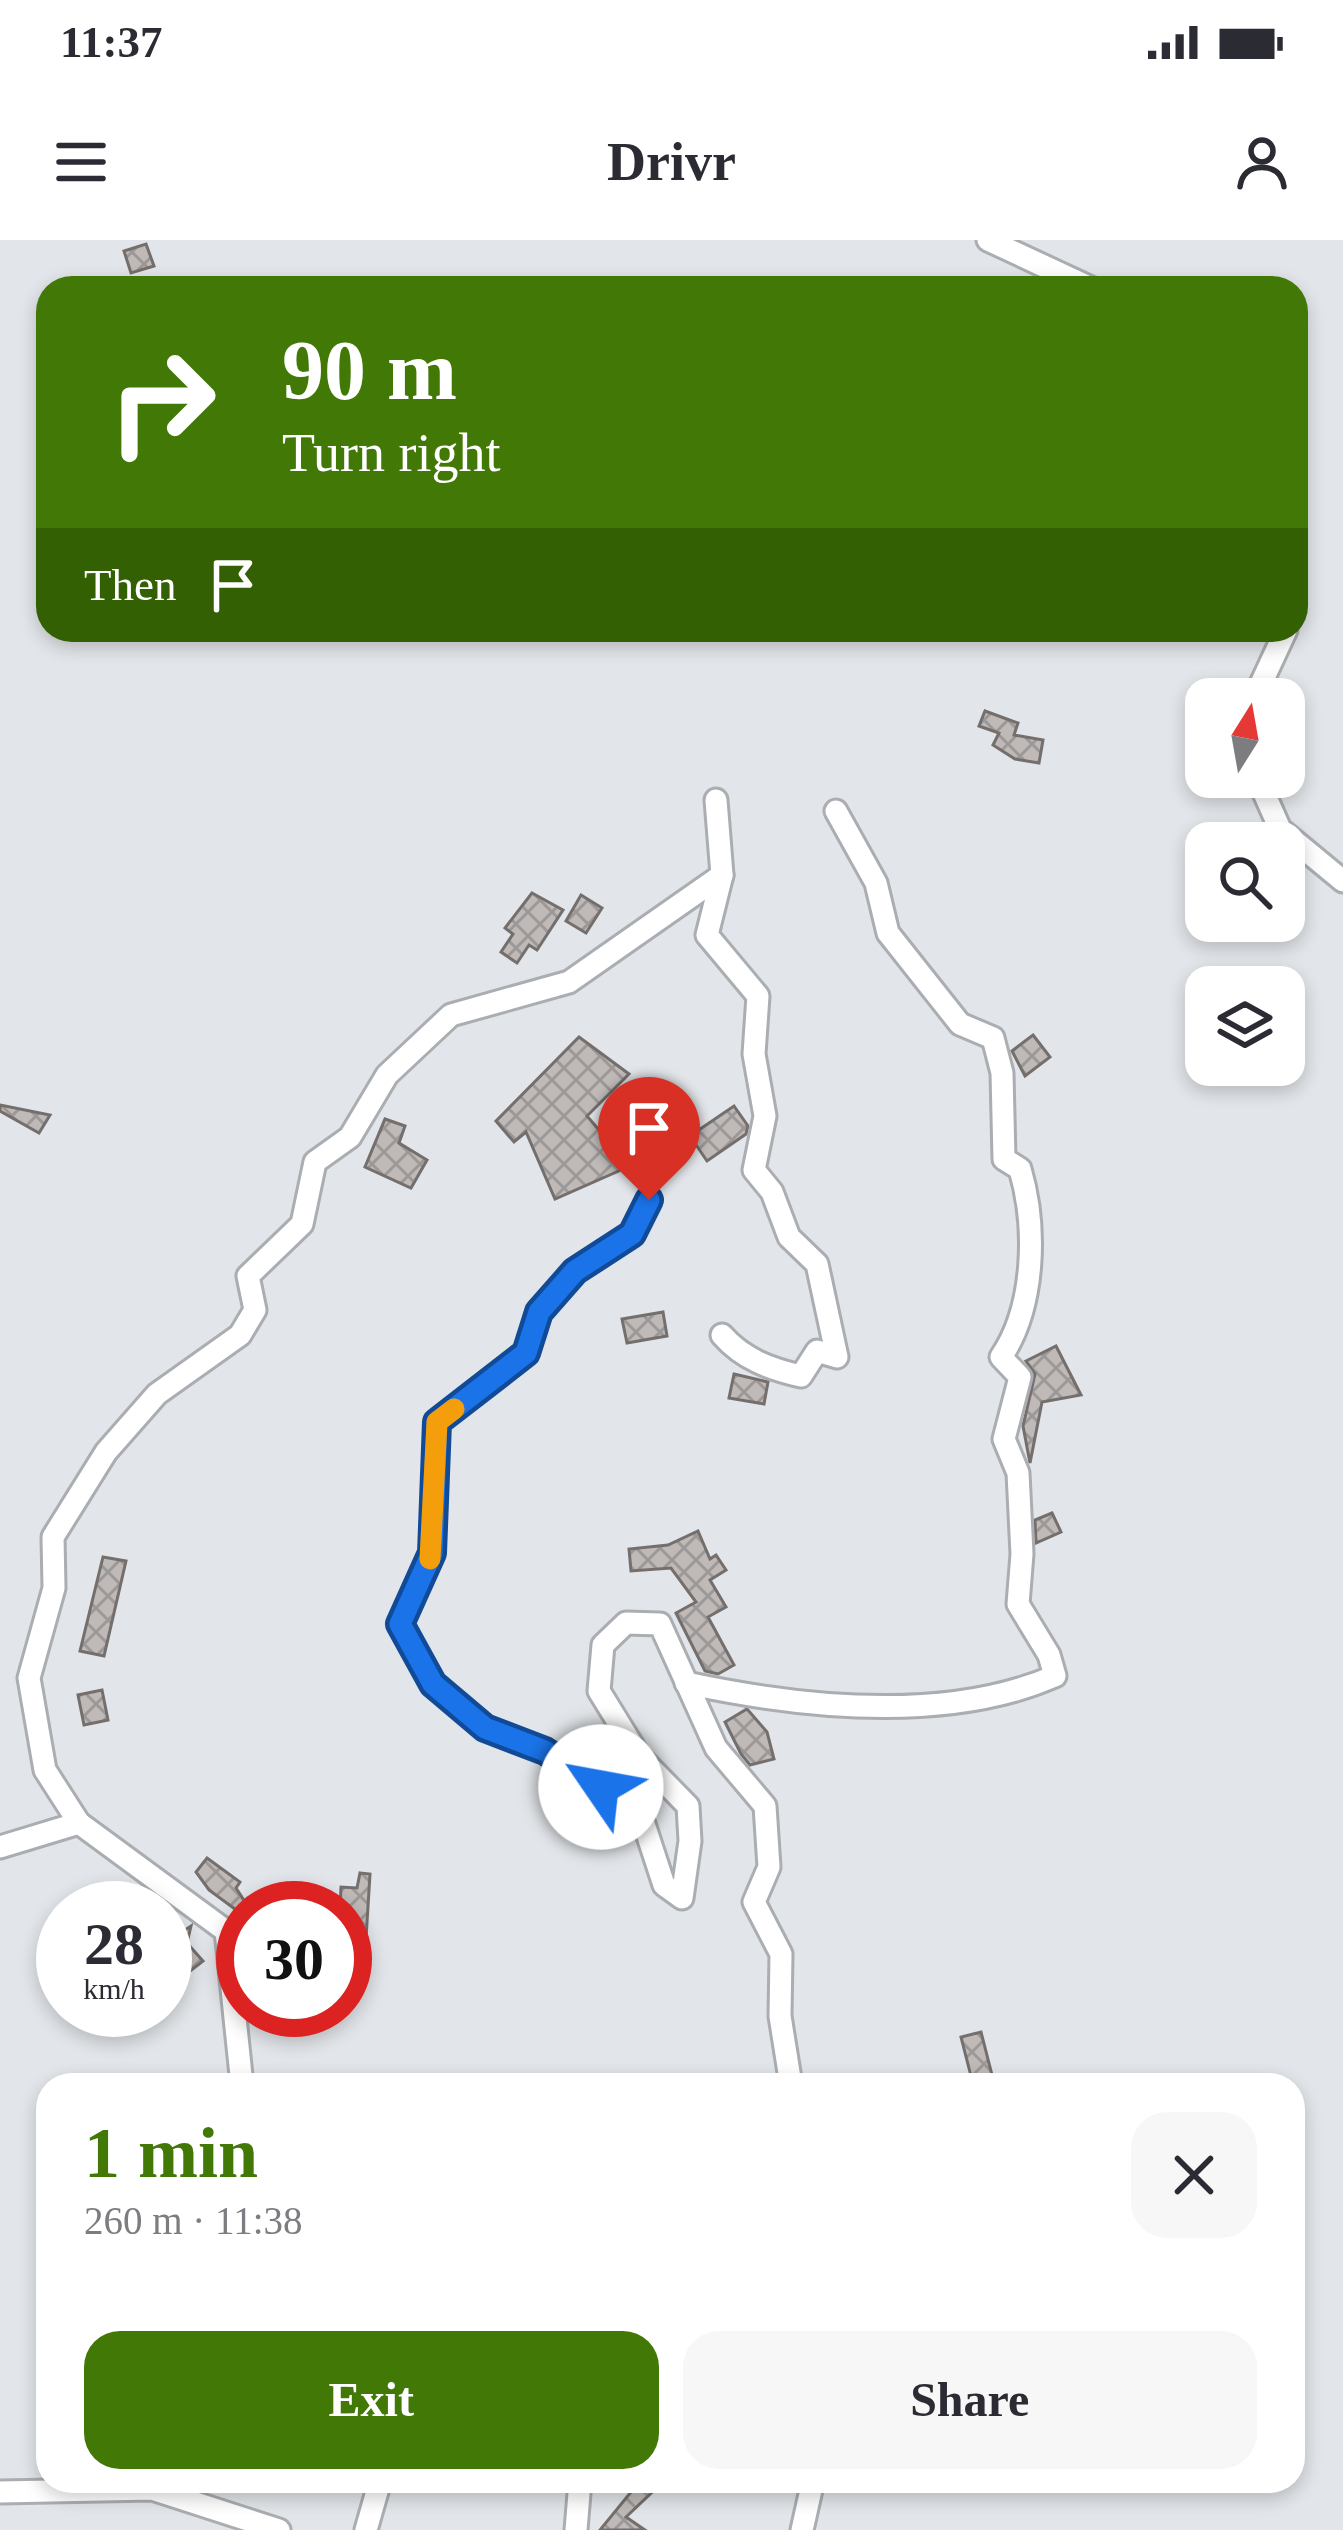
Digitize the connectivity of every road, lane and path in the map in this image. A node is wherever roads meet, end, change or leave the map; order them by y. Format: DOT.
graph roads {
  1 [pos="988,240"];
  2 [pos="1064,276"];
  3 [pos="1280,642"];
  4 [pos="1264,678"];
  5 [pos="1266,798"];
  6 [pos="716,800"];
  7 [pos="836,811"];
  8 [pos="722,875"];
  9 [pos="1343,881"];
  10 [pos="649,1200"];
  11 [pos="722,1335"];
  12 [pos="686,1683"];
  13 [pos="79,1823"];
  14 [pos="0,1847"];
  15 [pos="241,2073"];
  16 [pos="788,2073"];
  17 [pos="36,2491"];
  18 [pos="0,2492"];
  19 [pos="164,2493"];
  20 [pos="377,2493"];
  21 [pos="579,2493"];
  22 [pos="810,2493"];
  23 [pos="279,2530"];
  24 [pos="367,2530"];
  25 [pos="576,2530"];
  26 [pos="802,2530"];
  1 -- 2 [label="street"];
  3 -- 4 [label="street"];
  5 -- 9 [label="street"];
  6 -- 8 [label="street"];
  7 -- 12 [label="street"];
  8 -- 11 [label="street"];
  8 -- 13 [label="street"];
  10 -- 12 [label="street"];
  12 -- 16 [label="street"];
  13 -- 14 [label="street"];
  13 -- 15 [label="street"];
  17 -- 18 [label="street"];
  19 -- 23 [label="street"];
  20 -- 24 [label="street"];
  21 -- 25 [label="street"];
  22 -- 26 [label="street"];
}
